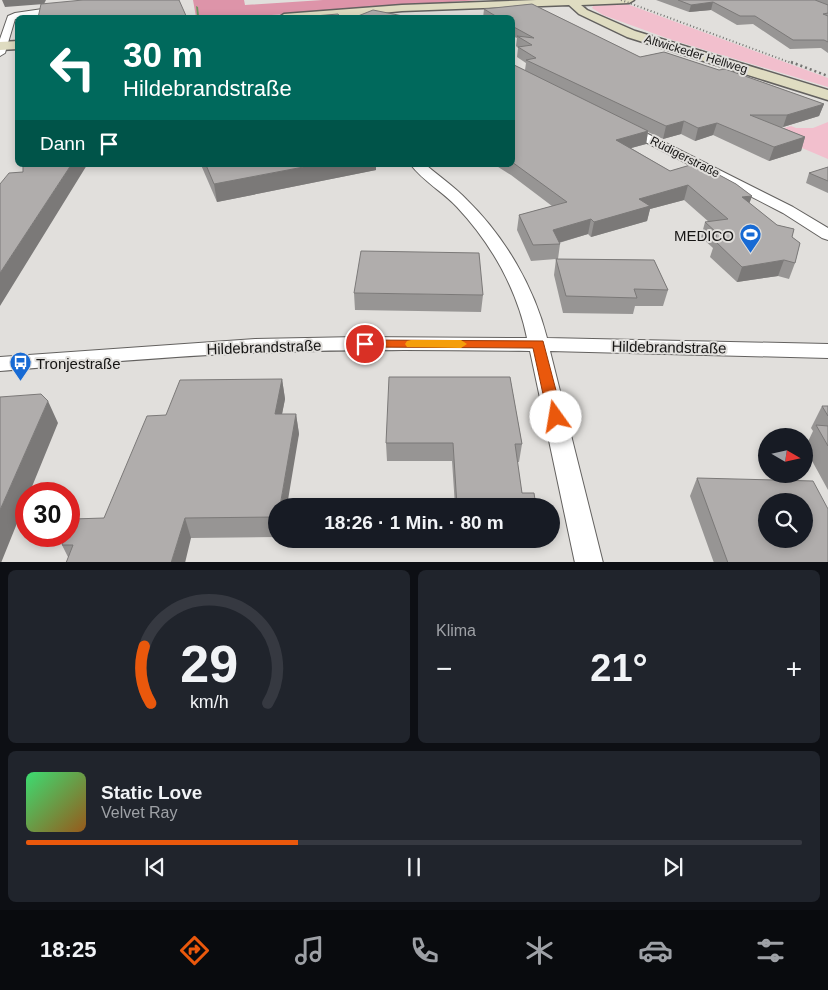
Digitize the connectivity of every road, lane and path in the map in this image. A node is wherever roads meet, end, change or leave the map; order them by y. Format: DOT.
graph roads {
  1 [pos="629,0"];
  2 [pos="570,1"];
  3 [pos="73,6"];
  4 [pos="18,15"];
  5 [pos="319,15"];
  6 [pos="15,16"];
  7 [pos="15,45"];
  8 [pos="1,49"];
  9 [pos="828,96"];
  10 [pos="613,120"];
  11 [pos="420,167"];
  12 [pos="828,235"];
  13 [pos="539,344"];
  14 [pos="828,352"];
  15 [pos="0,364"];
  16 [pos="589,562"];
  1 -- 2 [label="main road"];
  2 -- 5 [label="main road"];
  2 -- 9 [label="main road, Altwickeder Hellweg"];
  3 -- 4 [label="street"];
  6 -- 8 [label="street"];
  7 -- 8 [label="main road"];
  10 -- 12 [label="street, Rüdigerstraße"];
  11 -- 13 [label="street"];
  13 -- 14 [label="street, Hildebrandstraße"];
  13 -- 15 [label="street, Hildebrandstraße"];
  13 -- 16 [label="street"];
}
